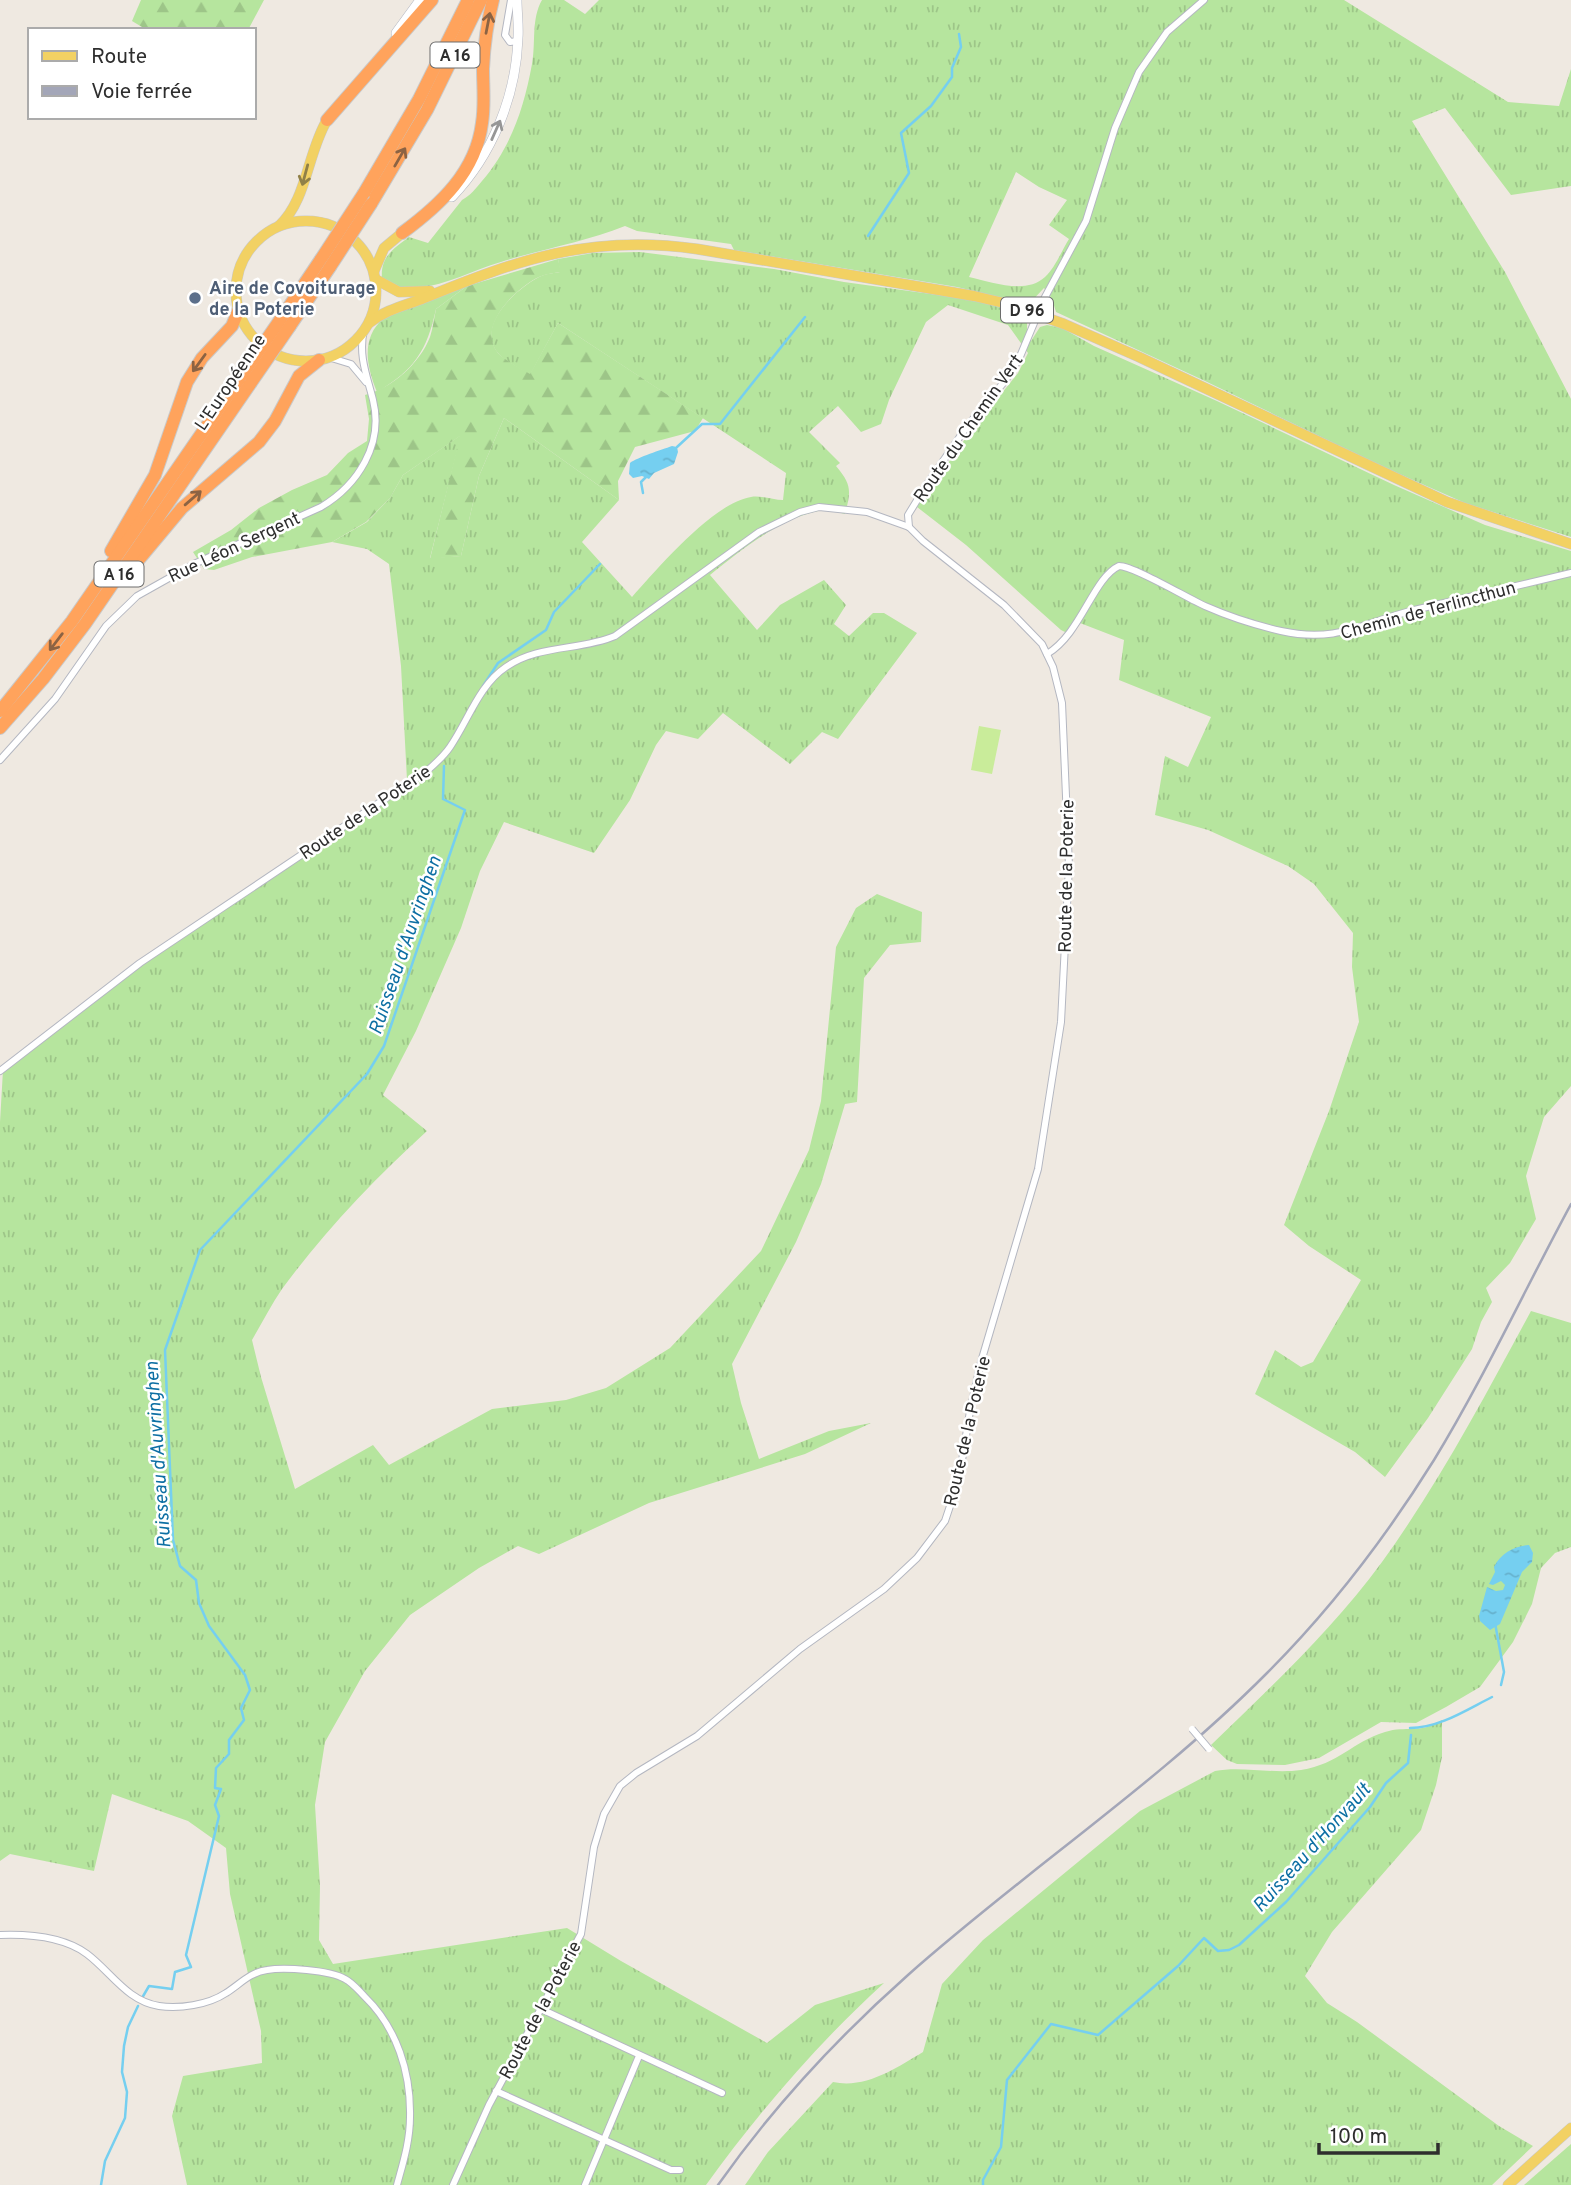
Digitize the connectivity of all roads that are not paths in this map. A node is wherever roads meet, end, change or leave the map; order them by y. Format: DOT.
graph roads {
  1 [pos="420,0"];
  2 [pos="432,0"];
  3 [pos="468,0"];
  4 [pos="481,0"];
  5 [pos="493,0"];
  6 [pos="510,0"];
  7 [pos="516,0"];
  8 [pos="1204,0"];
  9 [pos="518,41"];
  10 [pos="327,120"];
  11 [pos="368,199"];
  12 [pos="278,227"];
  13 [pos="402,233"];
  14 [pos="374,275"];
  15 [pos="447,287"];
  16 [pos="239,309"];
  17 [pos="1037,313"];
  18 [pos="367,326"];
  19 [pos="323,358"];
  20 [pos="246,379"];
  21 [pos="368,386"];
  22 [pos="909,527"];
  23 [pos="1571,544"];
  24 [pos="1571,573"];
  25 [pos="96,587"];
  26 [pos="1048,654"];
  27 [pos="56,661"];
  28 [pos="0,710"];
  29 [pos="0,728"];
  30 [pos="0,760"];
  31 [pos="0,1072"];
  32 [pos="1192,1729"];
  33 [pos="1209,1749"];
  34 [pos="0,1935"];
  35 [pos="541,2009"];
  36 [pos="639,2056"];
  37 [pos="496,2091"];
  38 [pos="722,2093"];
  39 [pos="1571,2129"];
  40 [pos="604,2139"];
  41 [pos="680,2170"];
  42 [pos="397,2185"];
  43 [pos="453,2185"];
  44 [pos="585,2185"];
  45 [pos="1508,2185"];
  1 -- 10 [label="main road"];
  2 -- 10 [label="highway"];
  3 -- 11 [label="highway, L'Européenne / A 16"];
  11 -- 4 [label="highway, L'Européenne / A 16, one-way"];
  13 -- 5 [label="highway, one-way"];
  6 -- 9 [label="street"];
  7 -- 9 [label="main road"];
  8 -- 17 [label="street, Route du Chemin Vert"];
  13 -- 9 [label="main road, one-way"];
  10 -- 12 [label="main road, one-way"];
  11 -- 20 [label="highway, L'Européenne / A 16, bridge"];
  12 -- 14 [label="main road"];
  12 -- 16 [label="main road"];
  13 -- 14 [label="main road"];
  14 -- 15 [label="main road, D 96"];
  14 -- 18 [label="main road"];
  15 -- 17 [label="main road, D 96"];
  15 -- 18 [label="main road, D 96"];
  16 -- 19 [label="main road"];
  16 -- 25 [label="highway, one-way"];
  17 -- 22 [label="street, Route du Chemin Vert"];
  17 -- 23 [label="main road, D 96"];
  18 -- 19 [label="main road"];
  18 -- 21 [label="street, Rue Léon Sergent"];
  19 -- 21 [label="street"];
  27 -- 19 [label="highway, one-way"];
  20 -- 25 [label="highway, L'Européenne / A 16"];
  20 -- 27 [label="highway, L'Européenne / A 16"];
  21 -- 30 [label="street, Rue Léon Sergent"];
  22 -- 26 [label="street, Route de la Poterie"];
  22 -- 31 [label="street, Route de la Poterie"];
  24 -- 26 [label="street, Chemin de Terlincthun"];
  25 -- 28 [label="highway, L'Européenne / A 16, one-way"];
  26 -- 35 [label="street, Route de la Poterie"];
  27 -- 29 [label="highway, L'Européenne / A 16"];
  32 -- 33 [label="street, bridge"];
  34 -- 42 [label="street"];
  35 -- 36 [label="street"];
  35 -- 37 [label="street, Route de la Poterie"];
  36 -- 38 [label="street"];
  36 -- 40 [label="street"];
  37 -- 40 [label="street"];
  37 -- 43 [label="street, Route de la Poterie"];
  39 -- 45 [label="main road"];
  40 -- 41 [label="street"];
  40 -- 44 [label="street"];
}
